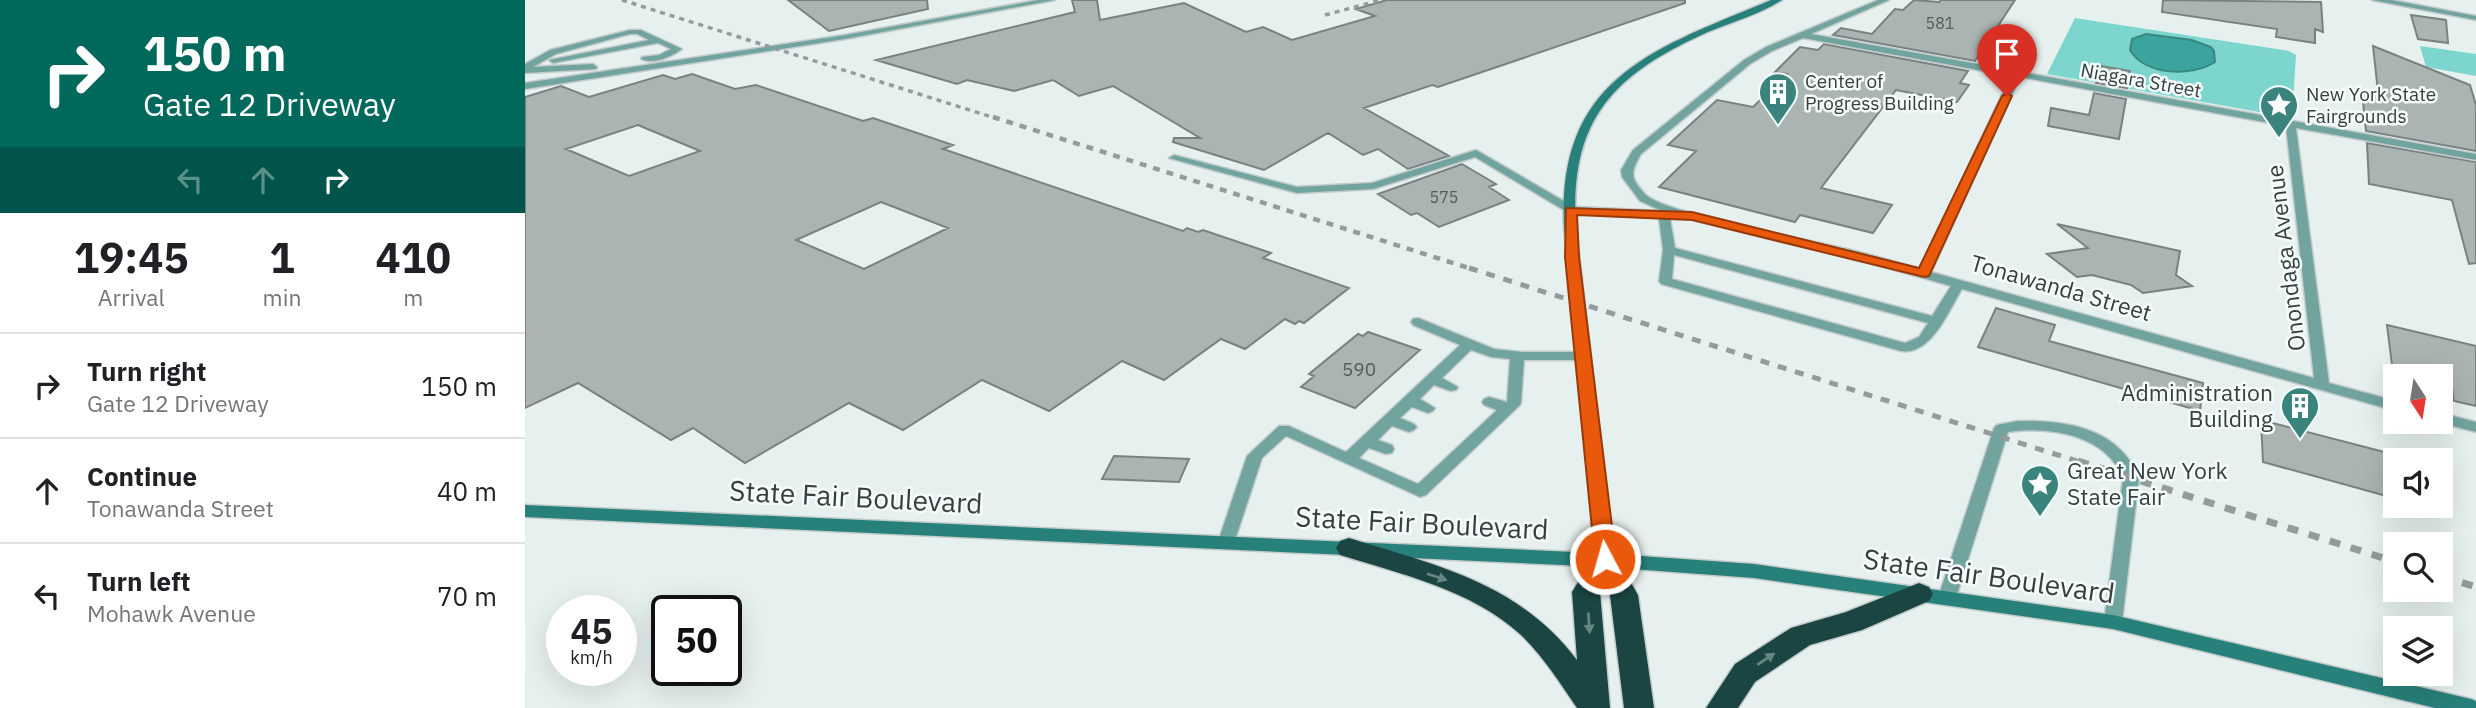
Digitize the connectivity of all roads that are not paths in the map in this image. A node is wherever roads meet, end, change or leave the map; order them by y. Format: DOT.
graph roads {
  1 [pos="1052,0"];
  2 [pos="1779,0"];
  3 [pos="1885,0"];
  4 [pos="2376,0"];
  5 [pos="2476,18"];
  6 [pos="1801,35"];
  7 [pos="528,67"];
  8 [pos="2016,75"];
  9 [pos="525,86"];
  10 [pos="2291,124"];
  11 [pos="2476,157"];
  12 [pos="1174,158"];
  13 [pos="1571,210"];
  14 [pos="1664,214"];
  15 [pos="1692,216"];
  16 [pos="1669,250"];
  17 [pos="1924,273"];
  18 [pos="1959,283"];
  19 [pos="1936,321"];
  20 [pos="1418,322"];
  21 [pos="1469,344"];
  22 [pos="1517,356"];
  23 [pos="1584,356"];
  24 [pos="1432,379"];
  25 [pos="2322,386"];
  26 [pos="1451,387"];
  27 [pos="1410,400"];
  28 [pos="1489,402"];
  29 [pos="2383,402"];
  30 [pos="1428,408"];
  31 [pos="1508,409"];
  32 [pos="1390,419"];
  33 [pos="2453,421"];
  34 [pos="1468,425"];
  35 [pos="1409,426"];
  36 [pos="2476,427"];
  37 [pos="1484,432"];
  38 [pos="1367,441"];
  39 [pos="1386,449"];
  40 [pos="1348,459"];
  41 [pos="525,511"];
  42 [pos="1227,542"];
  43 [pos="1349,548"];
  44 [pos="1605,559"];
  45 [pos="1919,594"];
  46 [pos="1947,598"];
  47 [pos="2113,622"];
  48 [pos="1594,708"];
  49 [pos="1639,708"];
  50 [pos="1721,708"];
  51 [pos="2471,708"];
  1 -- 9 [label="lane"];
  2 -- 13 [label="main road"];
  3 -- 6 [label="lane"];
  4 -- 5 [label="lane"];
  6 -- 8 [label="lane, Niagara Street"];
  6 -- 15 [label="lane, Tonawanda Street"];
  7 -- 7 [label="lane"];
  8 -- 10 [label="lane, Niagara Street"];
  8 -- 17 [label="lane"];
  10 -- 11 [label="lane, Niagara Street"];
  10 -- 25 [label="lane, Onondaga Avenue"];
  12 -- 13 [label="lane"];
  13 -- 14 [label="lane"];
  13 -- 23 [label="main road"];
  14 -- 15 [label="lane"];
  14 -- 16 [label="lane"];
  15 -- 17 [label="lane, Tonawanda Street"];
  16 -- 19 [label="lane"];
  16 -- 19 [label="lane"];
  17 -- 18 [label="lane, Tonawanda Street"];
  18 -- 19 [label="lane"];
  18 -- 25 [label="lane, Tonawanda Street"];
  20 -- 21 [label="lane"];
  21 -- 22 [label="lane"];
  21 -- 24 [label="lane"];
  22 -- 23 [label="lane"];
  22 -- 31 [label="lane"];
  23 -- 44 [label="main road"];
  24 -- 26 [label="lane"];
  24 -- 27 [label="lane"];
  25 -- 29 [label="lane, Tonawanda Street"];
  27 -- 30 [label="lane"];
  27 -- 32 [label="lane"];
  28 -- 31 [label="lane"];
  31 -- 37 [label="lane"];
  32 -- 35 [label="lane"];
  32 -- 38 [label="lane"];
  33 -- 36 [label="lane"];
  34 -- 37 [label="lane"];
  37 -- 40 [label="lane"];
  38 -- 39 [label="lane"];
  38 -- 40 [label="lane"];
  40 -- 42 [label="lane"];
  41 -- 42 [label="main road, State Fair Boulevard"];
  42 -- 43 [label="main road, State Fair Boulevard"];
  43 -- 44 [label="main road, State Fair Boulevard"];
  43 -- 48 [label="highway, one-way"];
  44 -- 45 [label="main road, State Fair Boulevard"];
  44 -- 48 [label="highway, one-way"];
  44 -- 49 [label="highway"];
  45 -- 46 [label="main road, State Fair Boulevard"];
  50 -- 45 [label="highway, one-way"];
  46 -- 47 [label="main road, State Fair Boulevard"];
  46 -- 47 [label="lane"];
  47 -- 51 [label="main road, State Fair Boulevard"];
}
